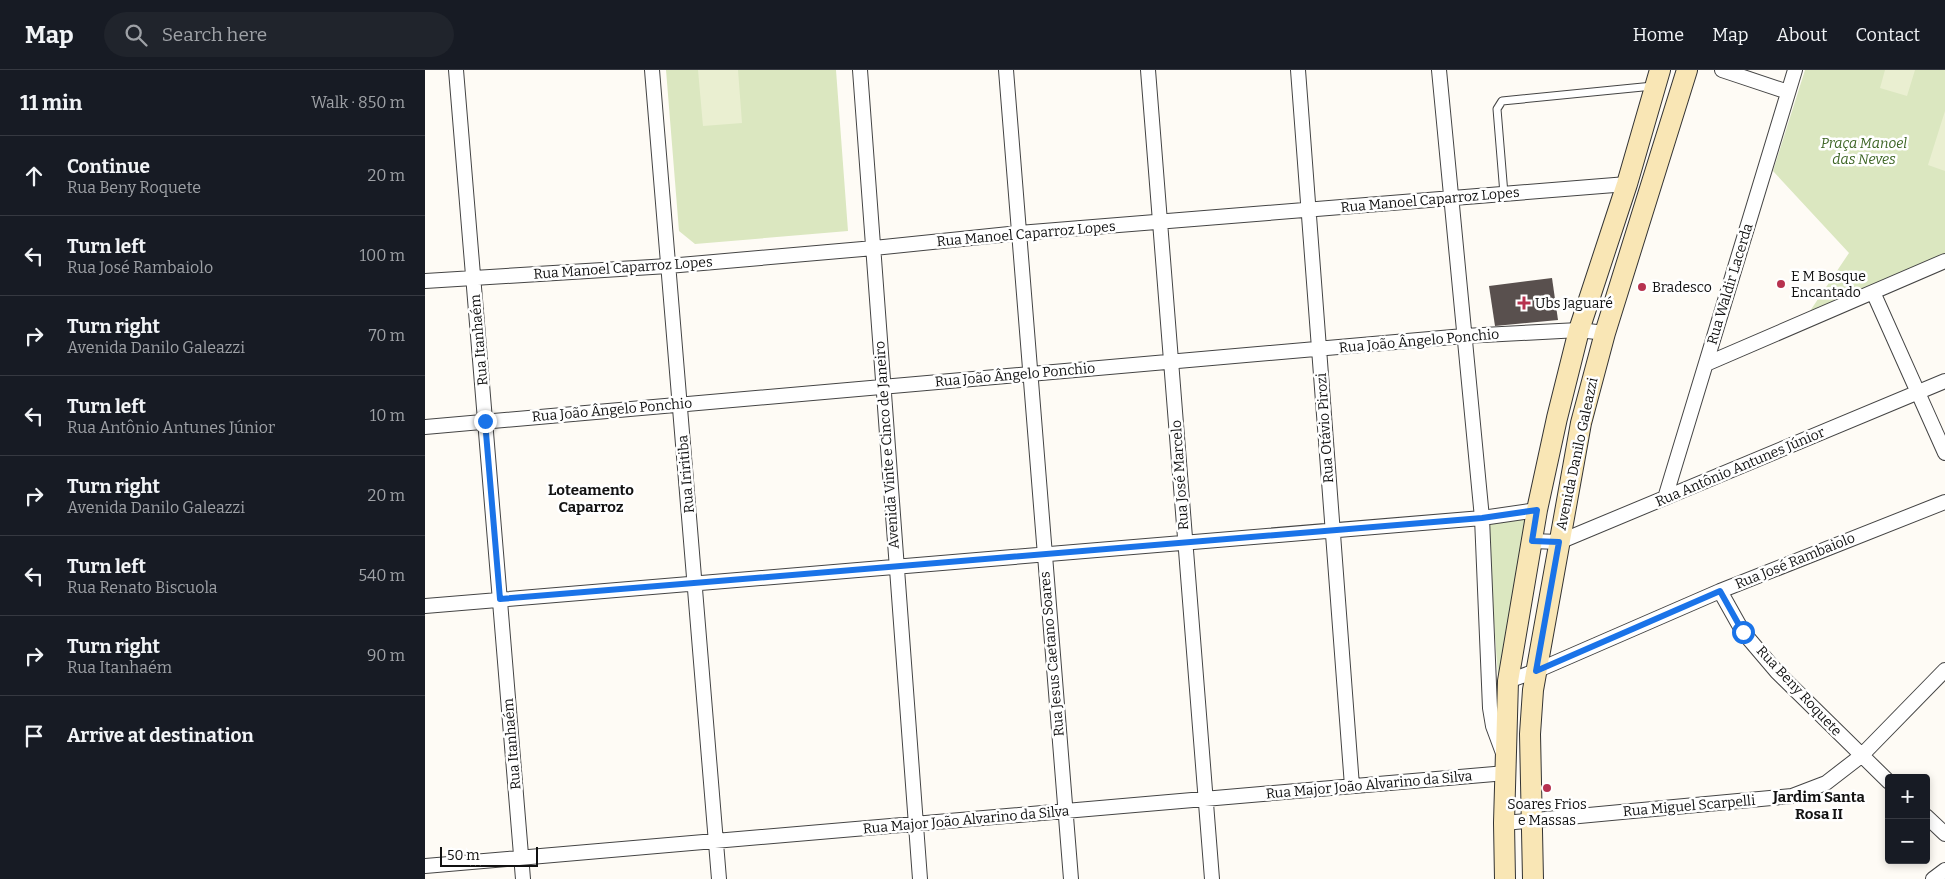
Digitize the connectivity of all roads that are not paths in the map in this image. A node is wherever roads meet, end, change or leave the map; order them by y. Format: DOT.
graph roads {
  1 [pos="456,70"];
  2 [pos="652,70"];
  3 [pos="860,70"];
  4 [pos="1006,70"];
  5 [pos="1148,70"];
  6 [pos="1298,70"];
  7 [pos="1439,70"];
  8 [pos="1687,70"];
  9 [pos="1721,70"];
  10 [pos="1795,70"];
  11 [pos="1657,78"];
  12 [pos="1787,92"];
  13 [pos="1627,184"];
  14 [pos="1504,194"];
  15 [pos="1451,198"];
  16 [pos="1309,210"];
  17 [pos="1160,222"];
  18 [pos="1019,233"];
  19 [pos="874,248"];
  20 [pos="1945,261"];
  21 [pos="668,266"];
  22 [pos="473,278"];
  23 [pos="425,282"];
  24 [pos="1873,292"];
  25 [pos="1579,330"];
  26 [pos="1605,333"];
  27 [pos="1464,336"];
  28 [pos="1319,349"];
  29 [pos="1171,362"];
  30 [pos="1706,364"];
  31 [pos="1030,374"];
  32 [pos="1945,381"];
  33 [pos="882,387"];
  34 [pos="1918,392"];
  35 [pos="680,404"];
  36 [pos="485,421"];
  37 [pos="425,426"];
  38 [pos="1945,453"];
  39 [pos="1665,498"];
  40 [pos="1945,502"];
  41 [pos="1537,510"];
  42 [pos="1482,518"];
  43 [pos="1333,530"];
  44 [pos="1532,541"];
  45 [pos="1185,542"];
  46 [pos="1559,542"];
  47 [pos="1044,554"];
  48 [pos="896,566"];
  49 [pos="695,583"];
  50 [pos="1720,591"];
  51 [pos="500,599"];
  52 [pos="425,606"];
  53 [pos="1945,670"];
  54 [pos="1536,671"];
  55 [pos="1508,681"];
  56 [pos="1861,756"];
  57 [pos="1506,768"];
  58 [pos="1885,778"];
  59 [pos="1353,786"];
  60 [pos="1206,799"];
  61 [pos="1065,811"];
  62 [pos="1929,819"];
  63 [pos="1531,820"];
  64 [pos="1505,823"];
  65 [pos="916,824"];
  66 [pos="1945,834"];
  67 [pos="715,841"];
  68 [pos="521,858"];
  69 [pos="425,866"];
  70 [pos="1945,870"];
  71 [pos="523,879"];
  72 [pos="719,879"];
  73 [pos="920,879"];
  74 [pos="1071,879"];
  75 [pos="1212,879"];
  76 [pos="1505,879"];
  77 [pos="1533,879"];
  78 [pos="1933,879"];
  1 -- 22 [label="street, Rua Itanhaém"];
  2 -- 21 [label="street, Rua Iriritiba"];
  3 -- 19 [label="street, Avenida Vinte e Cinco de Janeiro"];
  4 -- 18 [label="street, Rua Jesus Caetano Soares"];
  5 -- 17 [label="street, Rua José Marcelo"];
  6 -- 16 [label="street, Rua Otávio Pirozi"];
  7 -- 15 [label="street"];
  8 -- 26 [label="main road, Avenida Danilo Galeazzi"];
  9 -- 12 [label="street"];
  10 -- 12 [label="street, Rua Waldir Lacerda"];
  11 -- 13 [label="main road, Avenida Danilo Galeazzi"];
  11 -- 14 [label="lane"];
  12 -- 30 [label="street, Rua Waldir Lacerda"];
  13 -- 14 [label="street, Rua Manoel Caparroz Lopes"];
  13 -- 25 [label="main road, Avenida Danilo Galeazzi"];
  14 -- 15 [label="street, Rua Manoel Caparroz Lopes"];
  15 -- 16 [label="street, Rua Manoel Caparroz Lopes"];
  15 -- 27 [label="street"];
  16 -- 17 [label="street, Rua Manoel Caparroz Lopes"];
  16 -- 28 [label="street, Rua Otávio Pirozi"];
  17 -- 18 [label="street, Rua Manoel Caparroz Lopes"];
  17 -- 29 [label="street, Rua José Marcelo"];
  18 -- 19 [label="street, Rua Manoel Caparroz Lopes"];
  18 -- 31 [label="street, Rua Jesus Caetano Soares"];
  19 -- 21 [label="street, Rua Manoel Caparroz Lopes"];
  19 -- 33 [label="street, Avenida Vinte e Cinco de Janeiro"];
  20 -- 24 [label="street"];
  21 -- 22 [label="street, Rua Manoel Caparroz Lopes"];
  21 -- 35 [label="street, Rua Iriritiba"];
  22 -- 23 [label="street, Rua Manoel Caparroz Lopes"];
  22 -- 36 [label="street, Rua Itanhaém"];
  24 -- 30 [label="street"];
  24 -- 34 [label="street"];
  25 -- 26 [label="street, Rua João Ângelo Ponchio"];
  25 -- 27 [label="street, Rua João Ângelo Ponchio"];
  25 -- 41 [label="main road, Avenida Danilo Galeazzi"];
  26 -- 46 [label="main road, Avenida Danilo Galeazzi"];
  27 -- 28 [label="street, Rua João Ângelo Ponchio"];
  27 -- 42 [label="street"];
  28 -- 29 [label="street, Rua João Ângelo Ponchio"];
  28 -- 43 [label="street, Rua Otávio Pirozi"];
  29 -- 31 [label="street, Rua João Ângelo Ponchio"];
  29 -- 45 [label="street, Rua José Marcelo"];
  30 -- 39 [label="street, Rua Waldir Lacerda"];
  31 -- 33 [label="street, Rua João Ângelo Ponchio"];
  31 -- 47 [label="street, Rua Jesus Caetano Soares"];
  32 -- 34 [label="street, Rua Antônio Antunes Júnior"];
  33 -- 35 [label="street, Rua João Ângelo Ponchio"];
  33 -- 48 [label="street, Avenida Vinte e Cinco de Janeiro"];
  34 -- 38 [label="street"];
  34 -- 39 [label="street, Rua Antônio Antunes Júnior"];
  35 -- 36 [label="street, Rua João Ângelo Ponchio"];
  35 -- 49 [label="street, Rua Iriritiba"];
  36 -- 37 [label="street, Rua João Ângelo Ponchio"];
  36 -- 51 [label="street, Rua Itanhaém"];
  39 -- 46 [label="street, Rua Antônio Antunes Júnior"];
  40 -- 50 [label="street, Rua José Rambaiolo"];
  41 -- 42 [label="street"];
  41 -- 44 [label="main road, Avenida Danilo Galeazzi"];
  42 -- 43 [label="street"];
  42 -- 57 [label="street"];
  43 -- 45 [label="street"];
  43 -- 59 [label="street, Rua Otávio Pirozi"];
  44 -- 46 [label="street, Rua Antônio Antunes Júnior"];
  44 -- 55 [label="main road, Avenida Danilo Galeazzi"];
  45 -- 47 [label="street"];
  45 -- 60 [label="street, Rua José Marcelo"];
  46 -- 54 [label="main road, Avenida Danilo Galeazzi"];
  47 -- 48 [label="street"];
  47 -- 61 [label="street, Rua Jesus Caetano Soares"];
  48 -- 49 [label="street"];
  48 -- 65 [label="street, Avenida Vinte e Cinco de Janeiro"];
  49 -- 51 [label="street"];
  49 -- 67 [label="street, Rua Iriritiba"];
  50 -- 54 [label="street, Rua José Rambaiolo"];
  50 -- 56 [label="street, Rua Beny Roquete"];
  51 -- 52 [label="street"];
  51 -- 68 [label="street, Rua Itanhaém"];
  53 -- 56 [label="street, Rua Miguel Scarpelli"];
  54 -- 55 [label="street, Rua José Rambaiolo"];
  54 -- 63 [label="main road, Avenida Danilo Galeazzi"];
  55 -- 57 [label="main road, Avenida Danilo Galeazzi"];
  56 -- 58 [label="street, Rua Beny Roquete"];
  56 -- 63 [label="street, Rua Miguel Scarpelli"];
  57 -- 59 [label="street, Rua Major João Alvarino da Silva"];
  57 -- 64 [label="main road, Avenida Danilo Galeazzi"];
  59 -- 60 [label="street, Rua Major João Alvarino da Silva"];
  60 -- 61 [label="street, Rua Major João Alvarino da Silva"];
  60 -- 75 [label="street, Rua José Marcelo"];
  61 -- 65 [label="street, Rua Major João Alvarino da Silva"];
  61 -- 74 [label="street, Rua Jesus Caetano Soares"];
  62 -- 66 [label="street"];
  63 -- 64 [label="street, Rua Miguel Scarpelli"];
  63 -- 77 [label="main road, Avenida Danilo Galeazzi"];
  64 -- 76 [label="main road, Avenida Danilo Galeazzi"];
  65 -- 67 [label="street, Rua Major João Alvarino da Silva"];
  65 -- 73 [label="street, Avenida Vinte e Cinco de Janeiro"];
  67 -- 68 [label="street, Rua Major João Alvarino da Silva"];
  67 -- 72 [label="street, Rua Iriritiba"];
  68 -- 69 [label="street, Rua Major João Alvarino da Silva"];
  68 -- 71 [label="street, Rua Itanhaém"];
  70 -- 78 [label="street"];
}
